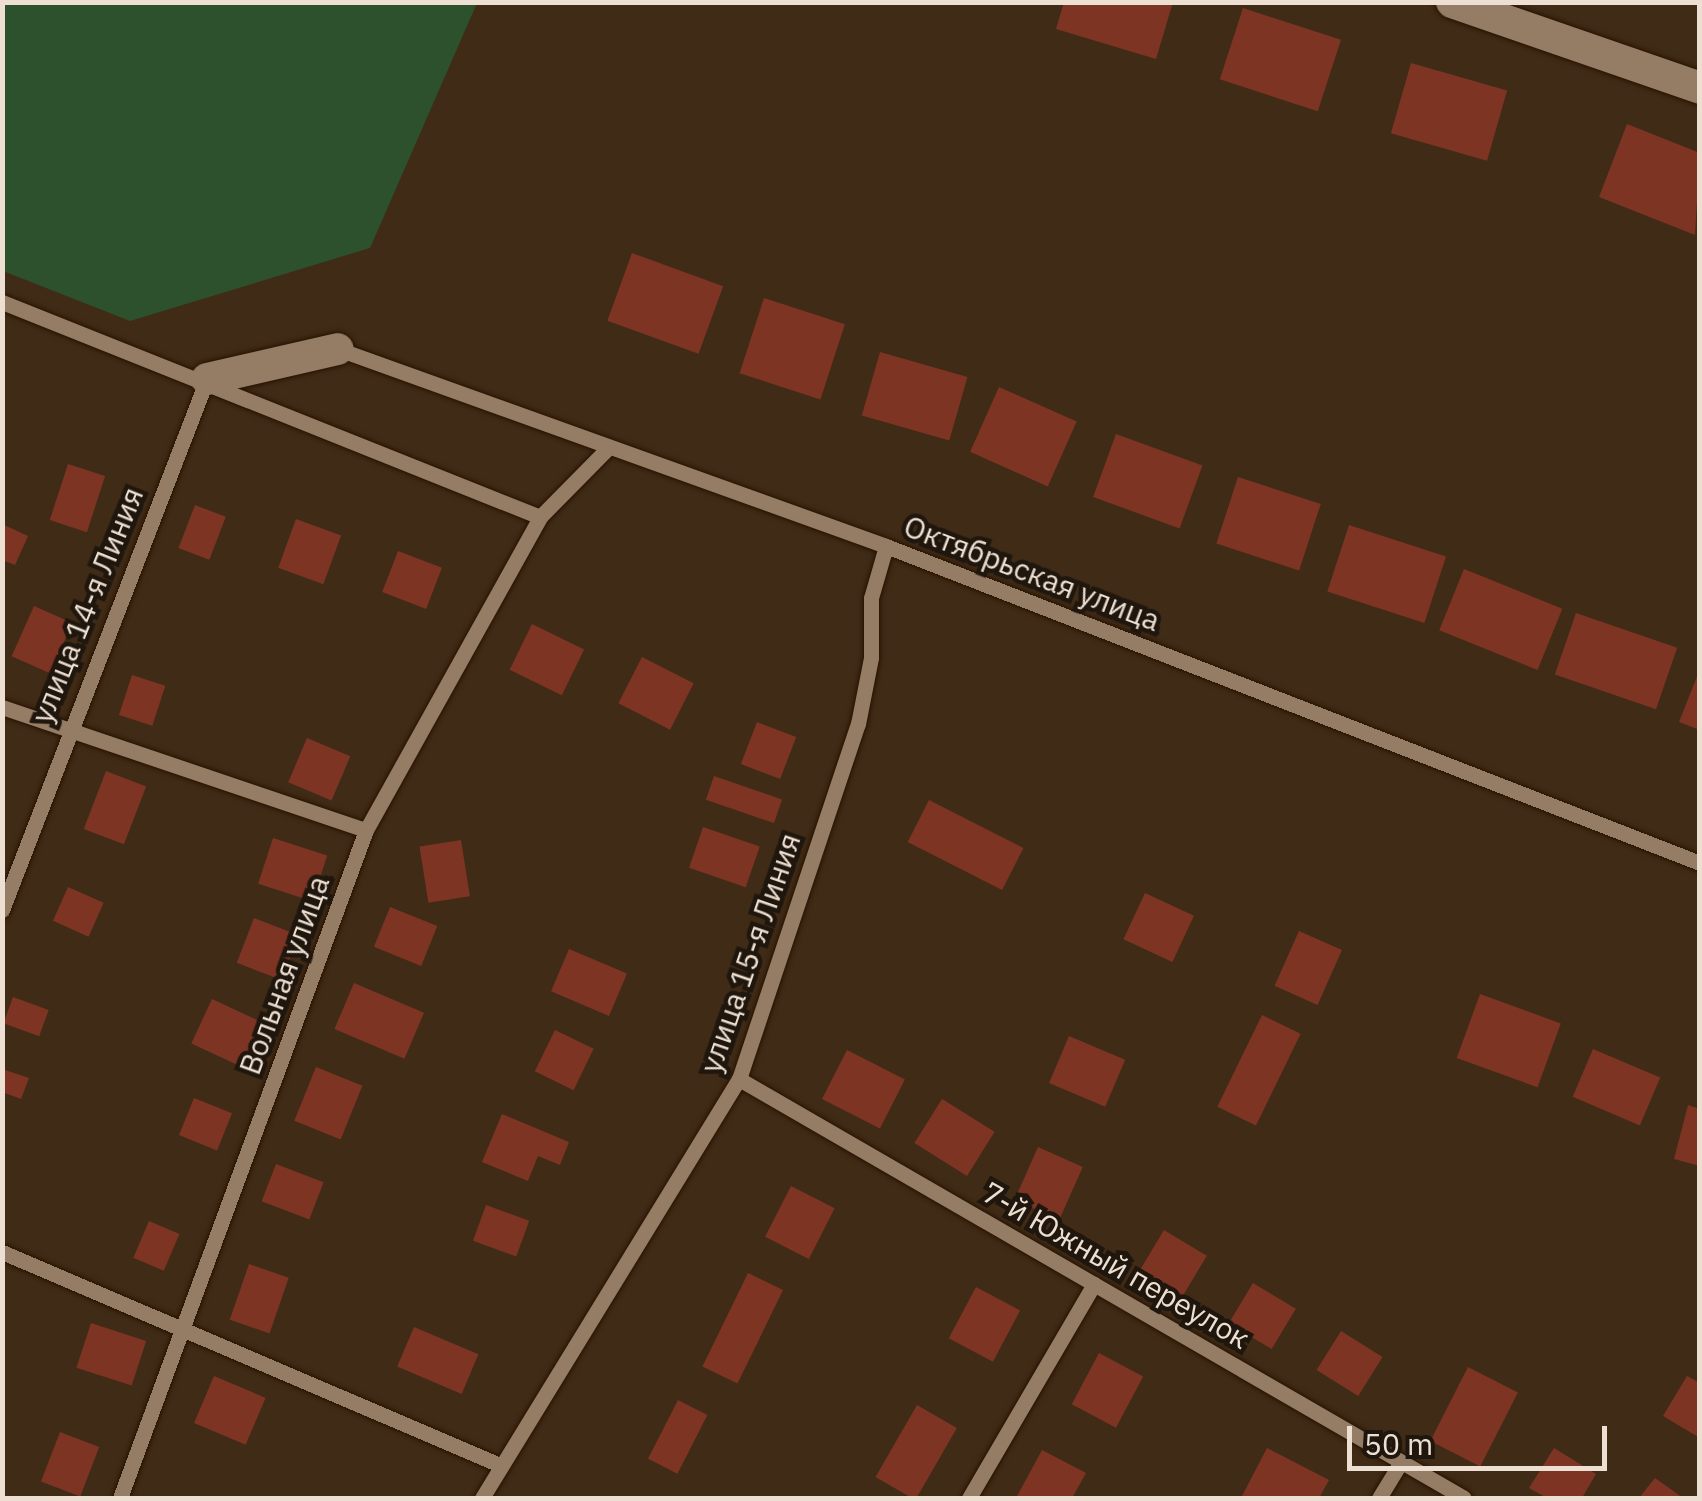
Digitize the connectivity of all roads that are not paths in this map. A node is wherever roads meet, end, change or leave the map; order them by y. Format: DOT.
graph roads {
  1 [pos="1452,2"];
  2 [pos="1700,88"];
  3 [pos="2,302"];
  4 [pos="338,349"];
  5 [pos="207,379"];
  6 [pos="607,450"];
  7 [pos="540,518"];
  8 [pos="886,546"];
  9 [pos="2,707"];
  10 [pos="66,732"];
  11 [pos="366,830"];
  12 [pos="1700,863"];
  13 [pos="2,910"];
  14 [pos="739,1079"];
  15 [pos="2,1252"];
  16 [pos="1094,1284"];
  17 [pos="185,1331"];
  18 [pos="1401,1462"];
  19 [pos="500,1465"];
  20 [pos="120,1498"];
  21 [pos="482,1498"];
  22 [pos="969,1498"];
  23 [pos="1379,1498"];
  24 [pos="1464,1498"];
  1 -- 2 [label="street"];
  3 -- 5 [label="lane"];
  4 -- 5 [label="street"];
  4 -- 6 [label="lane, Октябрьская улица"];
  5 -- 7 [label="lane"];
  5 -- 10 [label="lane, улица 14-я Линия"];
  6 -- 7 [label="lane, Вольная улица"];
  6 -- 8 [label="lane, Октябрьская улица"];
  7 -- 11 [label="lane, Вольная улица"];
  8 -- 12 [label="lane, Октябрьская улица"];
  8 -- 14 [label="lane, улица 15-я Линия"];
  9 -- 10 [label="lane"];
  10 -- 11 [label="lane"];
  10 -- 13 [label="lane, улица 14-я Линия"];
  11 -- 17 [label="lane, Вольная улица"];
  14 -- 16 [label="lane, 7-й Южный переулок"];
  14 -- 19 [label="lane, улица 15-я Линия"];
  15 -- 17 [label="lane"];
  16 -- 18 [label="lane, 7-й Южный переулок"];
  16 -- 22 [label="lane"];
  17 -- 19 [label="lane"];
  17 -- 20 [label="lane, Вольная улица"];
  18 -- 23 [label="lane"];
  18 -- 24 [label="lane, 7-й Южный переулок"];
  19 -- 21 [label="lane, улица 15-я Линия"];
}
